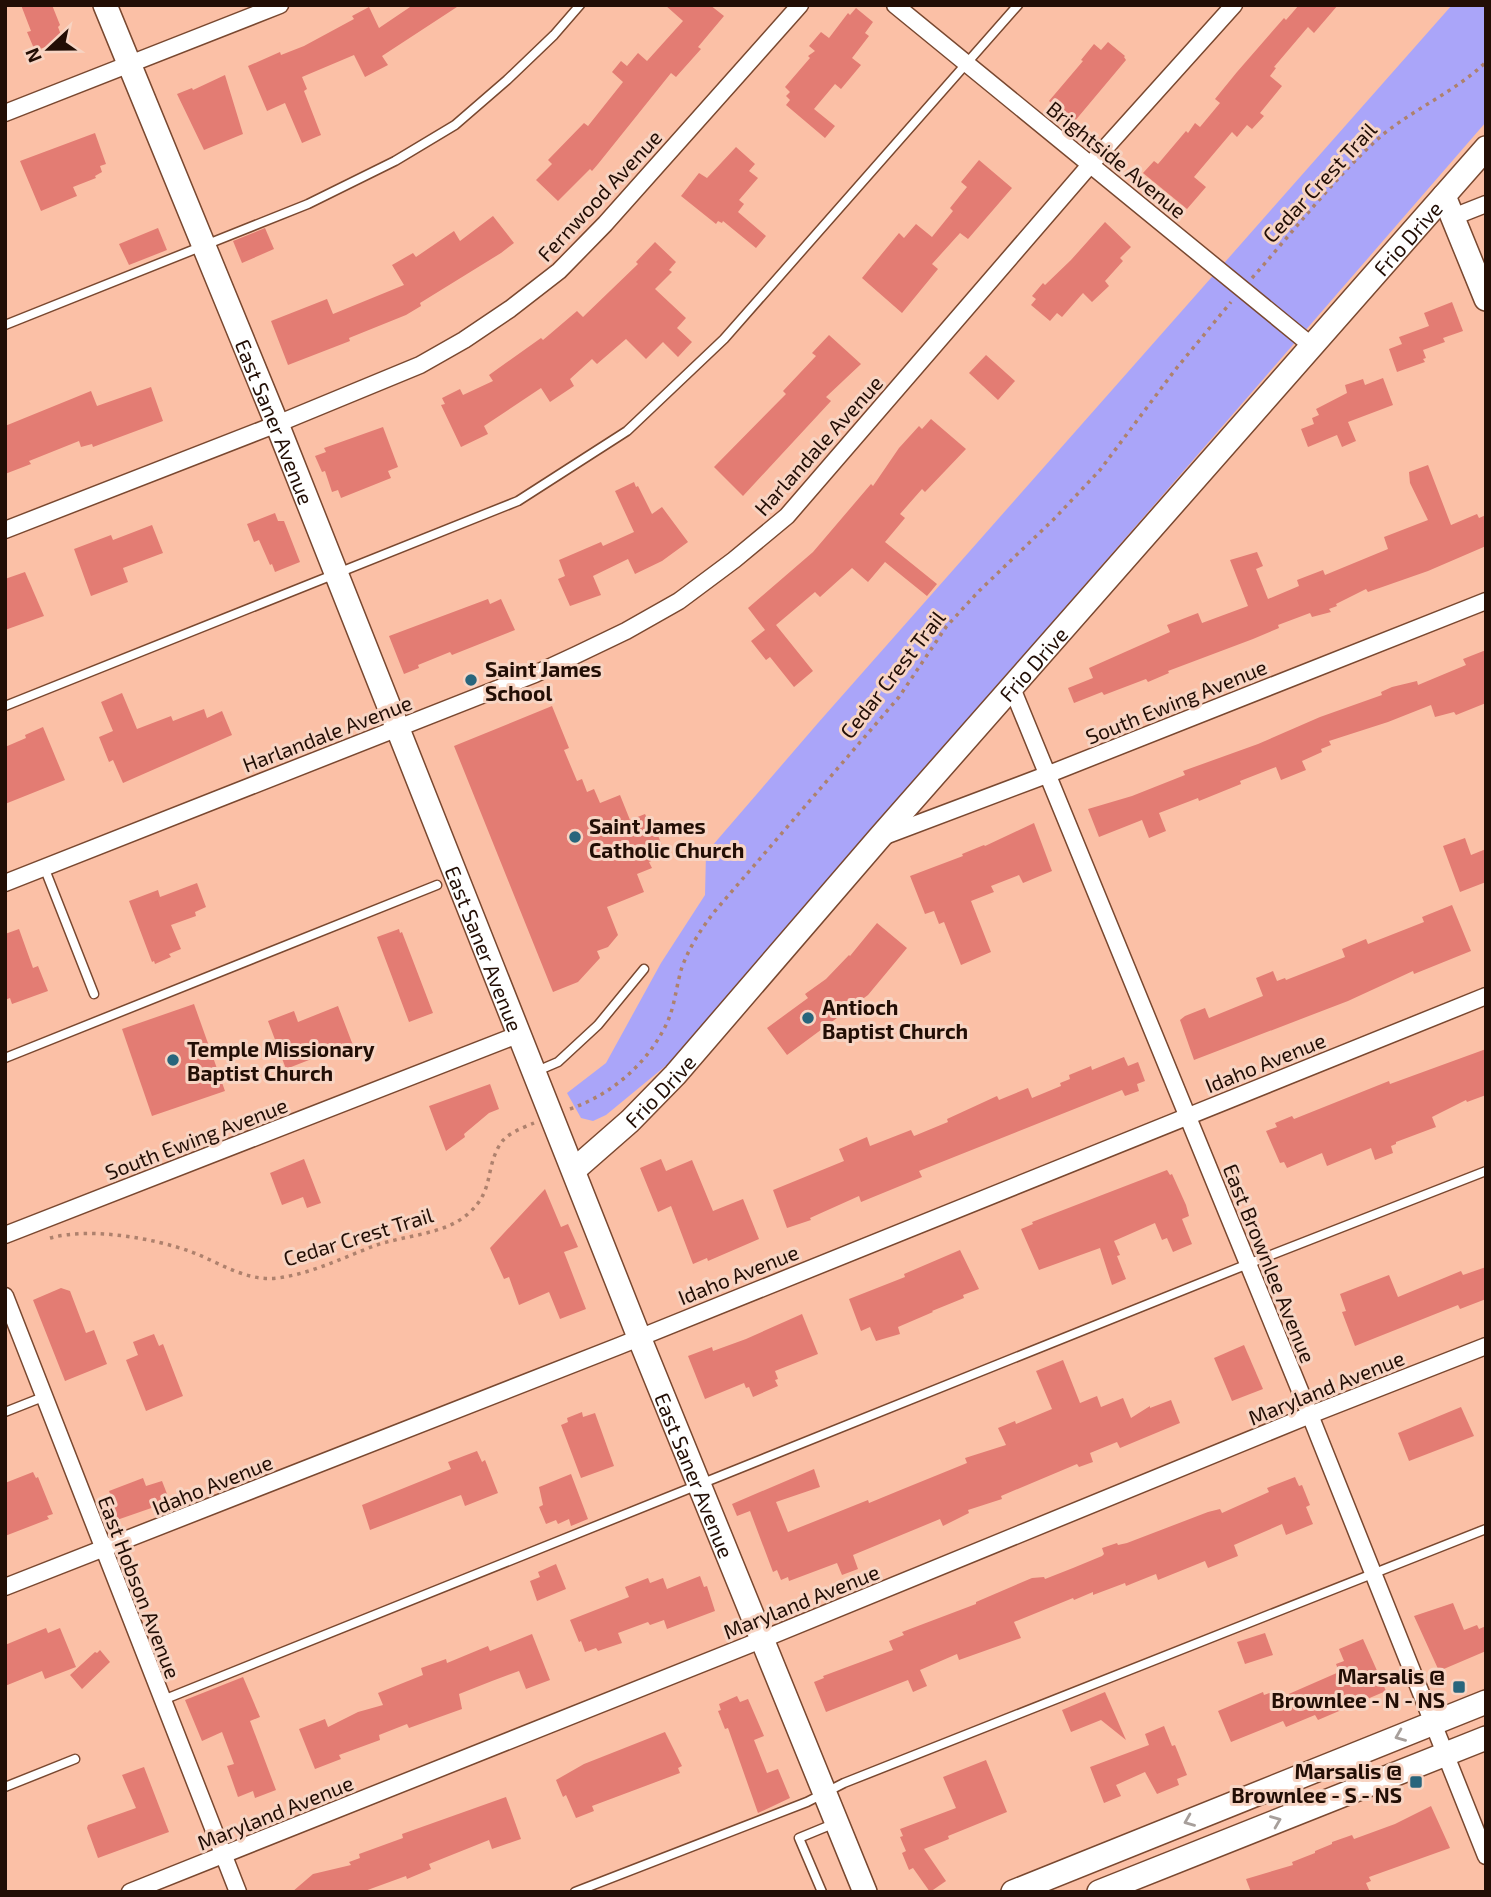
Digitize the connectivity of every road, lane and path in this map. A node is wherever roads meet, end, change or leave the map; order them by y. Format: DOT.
graph roads {
  1 [pos="105,5"];
  2 [pos="279,5"];
  3 [pos="580,5"];
  4 [pos="800,5"];
  5 [pos="895,5"];
  6 [pos="1018,5"];
  7 [pos="1234,5"];
  8 [pos="1486,62"];
  9 [pos="128,64"];
  10 [pos="967,64"];
  11 [pos="5,113"];
  12 [pos="1486,148"];
  13 [pos="1090,165"];
  14 [pos="1486,204"];
  15 [pos="1449,206"];
  16 [pos="204,247"];
  17 [pos="1249,281"];
  18 [pos="1237,296"];
  19 [pos="1486,299"];
  20 [pos="5,325"];
  21 [pos="1312,346"];
  22 [pos="277,424"];
  23 [pos="5,530"];
  24 [pos="335,573"];
  25 [pos="1486,601"];
  26 [pos="1012,688"];
  27 [pos="5,706"];
  28 [pos="397,728"];
  29 [pos="1049,775"];
  30 [pos="880,837"];
  31 [pos="44,867"];
  32 [pos="5,883"];
  33 [pos="437,885"];
  34 [pos="643,969"];
  35 [pos="94,994"];
  36 [pos="1486,996"];
  37 [pos="520,1034"];
  38 [pos="5,1058"];
  39 [pos="535,1072"];
  40 [pos="570,1109"];
  41 [pos="1187,1116"];
  42 [pos="536,1122"];
  43 [pos="574,1170"];
  44 [pos="1486,1171"];
  45 [pos="5,1235"];
  46 [pos="44,1240"];
  47 [pos="1248,1264"];
  48 [pos="5,1296"];
  49 [pos="639,1337"];
  50 [pos="1486,1346"];
  51 [pos="43,1397"];
  52 [pos="5,1412"];
  53 [pos="1310,1415"];
  54 [pos="699,1486"];
  55 [pos="1486,1529"];
  56 [pos="103,1549"];
  57 [pos="1373,1574"];
  58 [pos="5,1587"];
  59 [pos="761,1640"];
  60 [pos="162,1700"];
  61 [pos="1486,1702"];
  62 [pos="1432,1723"];
  63 [pos="1486,1738"];
  64 [pos="1444,1754"];
  65 [pos="75,1759"];
  66 [pos="5,1787"];
  67 [pos="823,1792"];
  68 [pos="836,1823"];
  69 [pos="223,1855"];
  70 [pos="1486,1856"];
  71 [pos="130,1892"];
  72 [pos="238,1892"];
  73 [pos="575,1892"];
  74 [pos="822,1892"];
  75 [pos="865,1892"];
  76 [pos="1013,1892"];
  77 [pos="1099,1892"];
  1 -- 9 [label="street, East Saner Avenue"];
  2 -- 9 [label="street"];
  3 -- 16 [label="lane"];
  4 -- 22 [label="street, Fernwood Avenue"];
  5 -- 10 [label="street, Brightside Avenue"];
  6 -- 10 [label="lane"];
  7 -- 13 [label="street, Harlandale Avenue"];
  8 -- 17 [label="path, Cedar Crest Trail"];
  9 -- 11 [label="street"];
  9 -- 16 [label="street, East Saner Avenue"];
  10 -- 13 [label="street, Brightside Avenue"];
  10 -- 24 [label="lane"];
  12 -- 15 [label="street, Frio Drive"];
  13 -- 21 [label="street, Brightside Avenue"];
  13 -- 28 [label="street, Harlandale Avenue"];
  14 -- 15 [label="street"];
  15 -- 19 [label="street"];
  15 -- 21 [label="street, Frio Drive"];
  16 -- 20 [label="lane"];
  16 -- 22 [label="street, East Saner Avenue"];
  18 -- 40 [label="path, Cedar Crest Trail"];
  21 -- 26 [label="street, Frio Drive"];
  22 -- 23 [label="street, Fernwood Avenue"];
  22 -- 24 [label="street, East Saner Avenue"];
  24 -- 27 [label="lane"];
  24 -- 28 [label="street, East Saner Avenue"];
  25 -- 29 [label="street, South Ewing Avenue"];
  26 -- 29 [label="street, East Brownlee Avenue"];
  26 -- 30 [label="street, Frio Drive"];
  28 -- 31 [label="street, Harlandale Avenue"];
  28 -- 37 [label="street, East Saner Avenue"];
  29 -- 30 [label="street, South Ewing Avenue"];
  29 -- 41 [label="street, East Brownlee Avenue"];
  30 -- 43 [label="street, Frio Drive"];
  31 -- 32 [label="street, Harlandale Avenue"];
  31 -- 35 [label="lane"];
  33 -- 38 [label="lane"];
  34 -- 39 [label="lane"];
  36 -- 41 [label="street, Idaho Avenue"];
  37 -- 39 [label="street, East Saner Avenue"];
  37 -- 45 [label="street, South Ewing Avenue"];
  39 -- 43 [label="street, East Saner Avenue"];
  41 -- 47 [label="street, East Brownlee Avenue"];
  41 -- 49 [label="street, Idaho Avenue"];
  42 -- 46 [label="path, Cedar Crest Trail"];
  43 -- 49 [label="street, East Saner Avenue"];
  44 -- 47 [label="lane"];
  47 -- 53 [label="street, East Brownlee Avenue"];
  47 -- 54 [label="lane"];
  48 -- 51 [label="street, East Hobson Avenue"];
  49 -- 54 [label="street, East Saner Avenue"];
  49 -- 56 [label="street, Idaho Avenue"];
  50 -- 53 [label="street, Maryland Avenue"];
  51 -- 52 [label="lane"];
  51 -- 56 [label="street, East Hobson Avenue"];
  53 -- 57 [label="street, East Brownlee Avenue"];
  53 -- 59 [label="street, Maryland Avenue"];
  54 -- 59 [label="street, East Saner Avenue"];
  54 -- 60 [label="lane"];
  55 -- 57 [label="lane"];
  56 -- 58 [label="street, Idaho Avenue"];
  56 -- 60 [label="street, East Hobson Avenue"];
  57 -- 62 [label="street, East Brownlee Avenue"];
  57 -- 67 [label="lane"];
  59 -- 67 [label="street, East Saner Avenue"];
  59 -- 69 [label="street, Maryland Avenue"];
  60 -- 69 [label="street, East Hobson Avenue"];
  61 -- 62 [label="street"];
  62 -- 64 [label="street, East Brownlee Avenue"];
  62 -- 76 [label="street, one-way"];
  63 -- 64 [label="street"];
  64 -- 70 [label="street, East Brownlee Avenue"];
  77 -- 64 [label="street, one-way"];
  65 -- 66 [label="lane"];
  67 -- 68 [label="street, East Saner Avenue"];
  67 -- 73 [label="lane"];
  68 -- 74 [label="lane"];
  68 -- 75 [label="street, East Saner Avenue"];
  69 -- 71 [label="street, Maryland Avenue"];
  69 -- 72 [label="street, East Hobson Avenue"];
}
